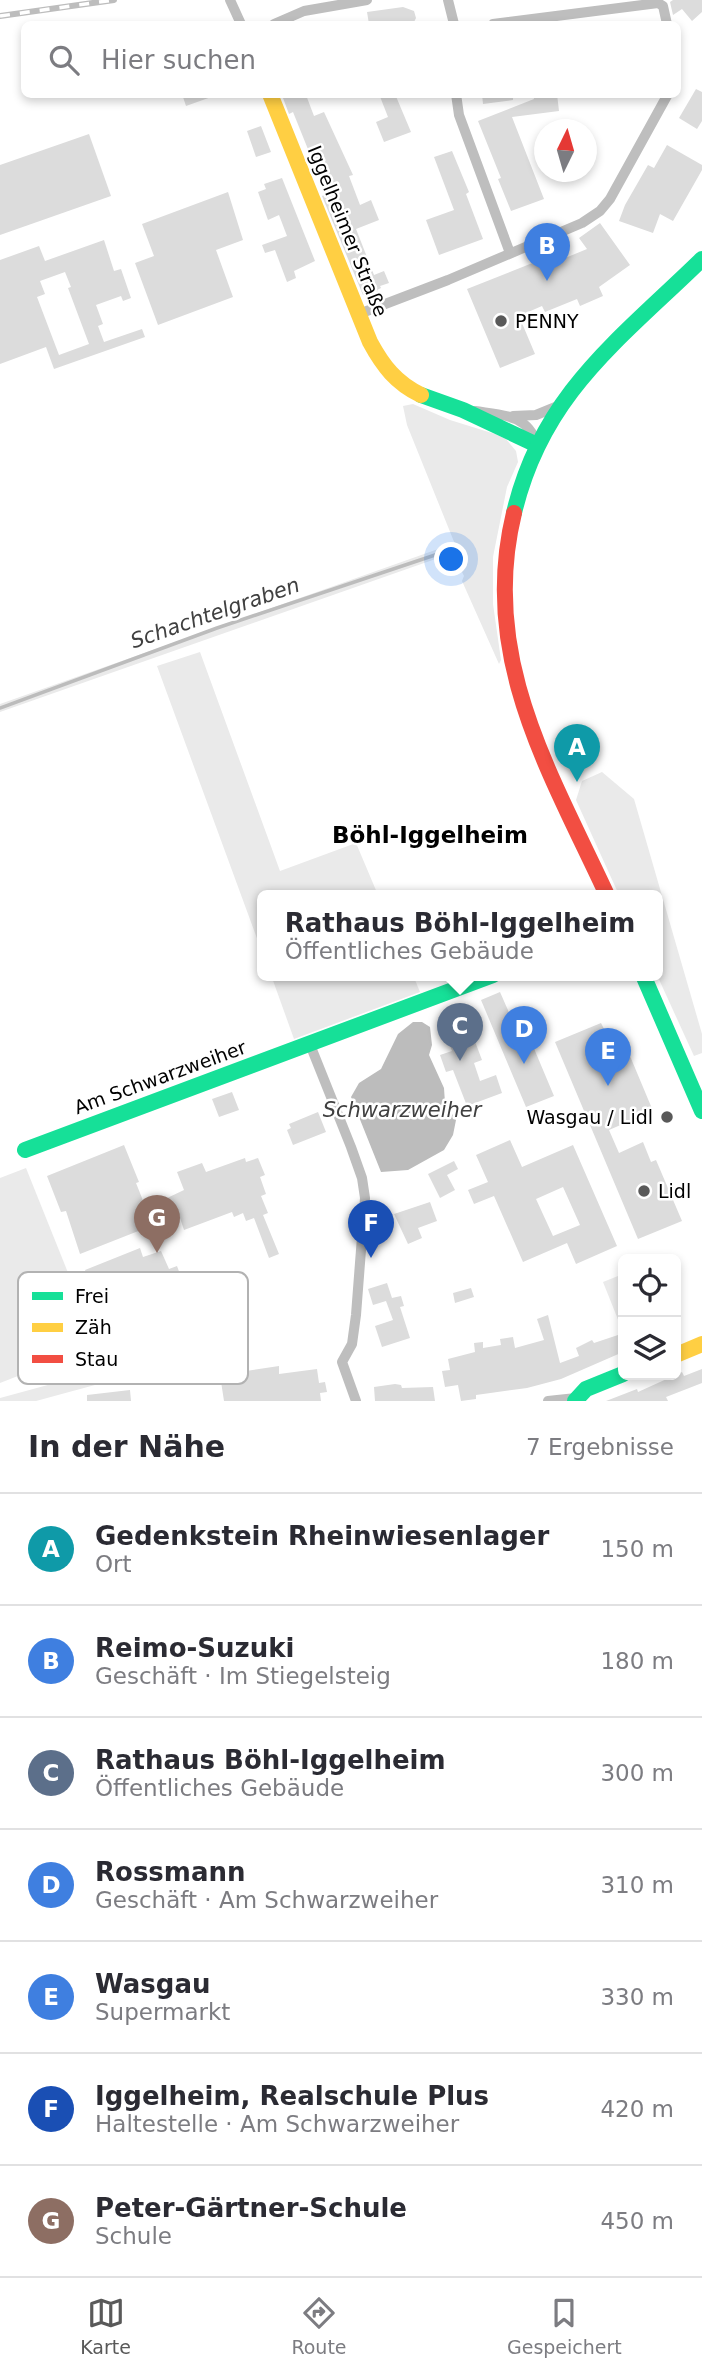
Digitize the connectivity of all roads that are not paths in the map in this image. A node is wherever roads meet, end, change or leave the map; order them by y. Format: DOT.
graph roads {
  1 [pos="230,0"];
  2 [pos="367,0"];
  3 [pos="448,0"];
  4 [pos="240,21"];
  5 [pos="281,21"];
  6 [pos="453,21"];
  7 [pos="518,21"];
  8 [pos="666,21"];
  9 [pos="272,98"];
  10 [pos="456,98"];
  11 [pos="666,98"];
  12 [pos="510,253"];
  13 [pos="702,258"];
  14 [pos="359,314"];
  15 [pos="560,405"];
  16 [pos="461,410"];
  17 [pos="511,416"];
  18 [pos="537,445"];
  19 [pos="605,890"];
  20 [pos="477,981"];
  21 [pos="646,981"];
  22 [pos="309,1042"];
  23 [pos="702,1111"];
  24 [pos="25,1150"];
  25 [pos="702,1344"];
  26 [pos="681,1352"];
  27 [pos="618,1376"];
  28 [pos="575,1399"];
  29 [pos="356,1401"];
  30 [pos="548,1401"];
  1 -- 4 [label="street"];
  2 -- 5 [label="street"];
  3 -- 6 [label="street"];
  7 -- 8 [label="street"];
  9 -- 14 [label="street, Iggelheimer Straße"];
  10 -- 12 [label="street"];
  11 -- 12 [label="street"];
  12 -- 14 [label="street"];
  13 -- 15 [label="street"];
  14 -- 16 [label="street, Iggelheimer Straße"];
  15 -- 17 [label="street"];
  15 -- 18 [label="street"];
  16 -- 17 [label="street"];
  16 -- 18 [label="street"];
  17 -- 18 [label="street"];
  18 -- 19 [label="street"];
  20 -- 22 [label="street, Am Schwarzweiher"];
  21 -- 23 [label="street"];
  22 -- 24 [label="street, Am Schwarzweiher"];
  22 -- 29 [label="street"];
  25 -- 26 [label="street"];
  27 -- 28 [label="street"];
  28 -- 30 [label="street"];
}
